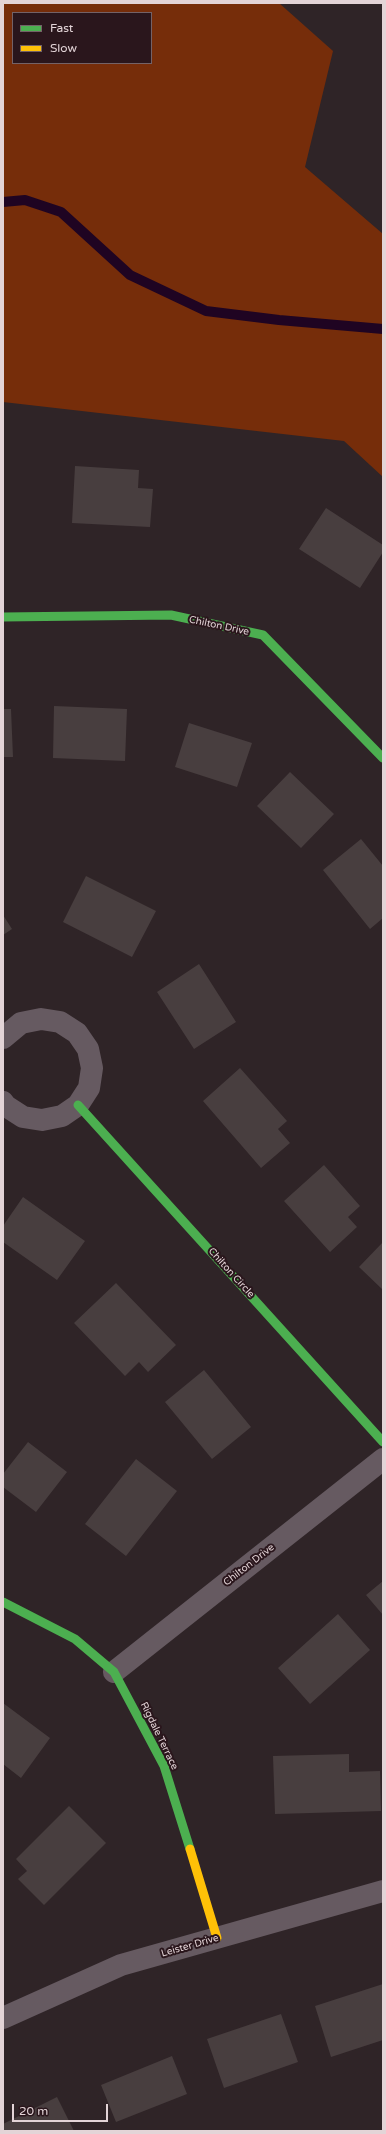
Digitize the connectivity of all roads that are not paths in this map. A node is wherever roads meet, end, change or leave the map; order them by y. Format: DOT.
graph roads {
  1 [pos="3,617"];
  2 [pos="383,758"];
  3 [pos="3,1038"];
  4 [pos="3,1102"];
  5 [pos="78,1105"];
  6 [pos="383,1442"];
  7 [pos="383,1459"];
  8 [pos="3,1602"];
  9 [pos="114,1672"];
  10 [pos="383,1891"];
  11 [pos="217,1938"];
  12 [pos="3,2018"];
  1 -- 2 [label="street, Chilton Drive"];
  3 -- 5 [label="street"];
  4 -- 5 [label="street"];
  5 -- 6 [label="street, Chilton Circle"];
  7 -- 9 [label="street, Chilton Drive"];
  8 -- 9 [label="street, Rigdale Terrace"];
  9 -- 11 [label="street, Rigdale Terrace"];
  10 -- 11 [label="street, Leister Drive"];
  11 -- 12 [label="street, Leister Drive"];
}
